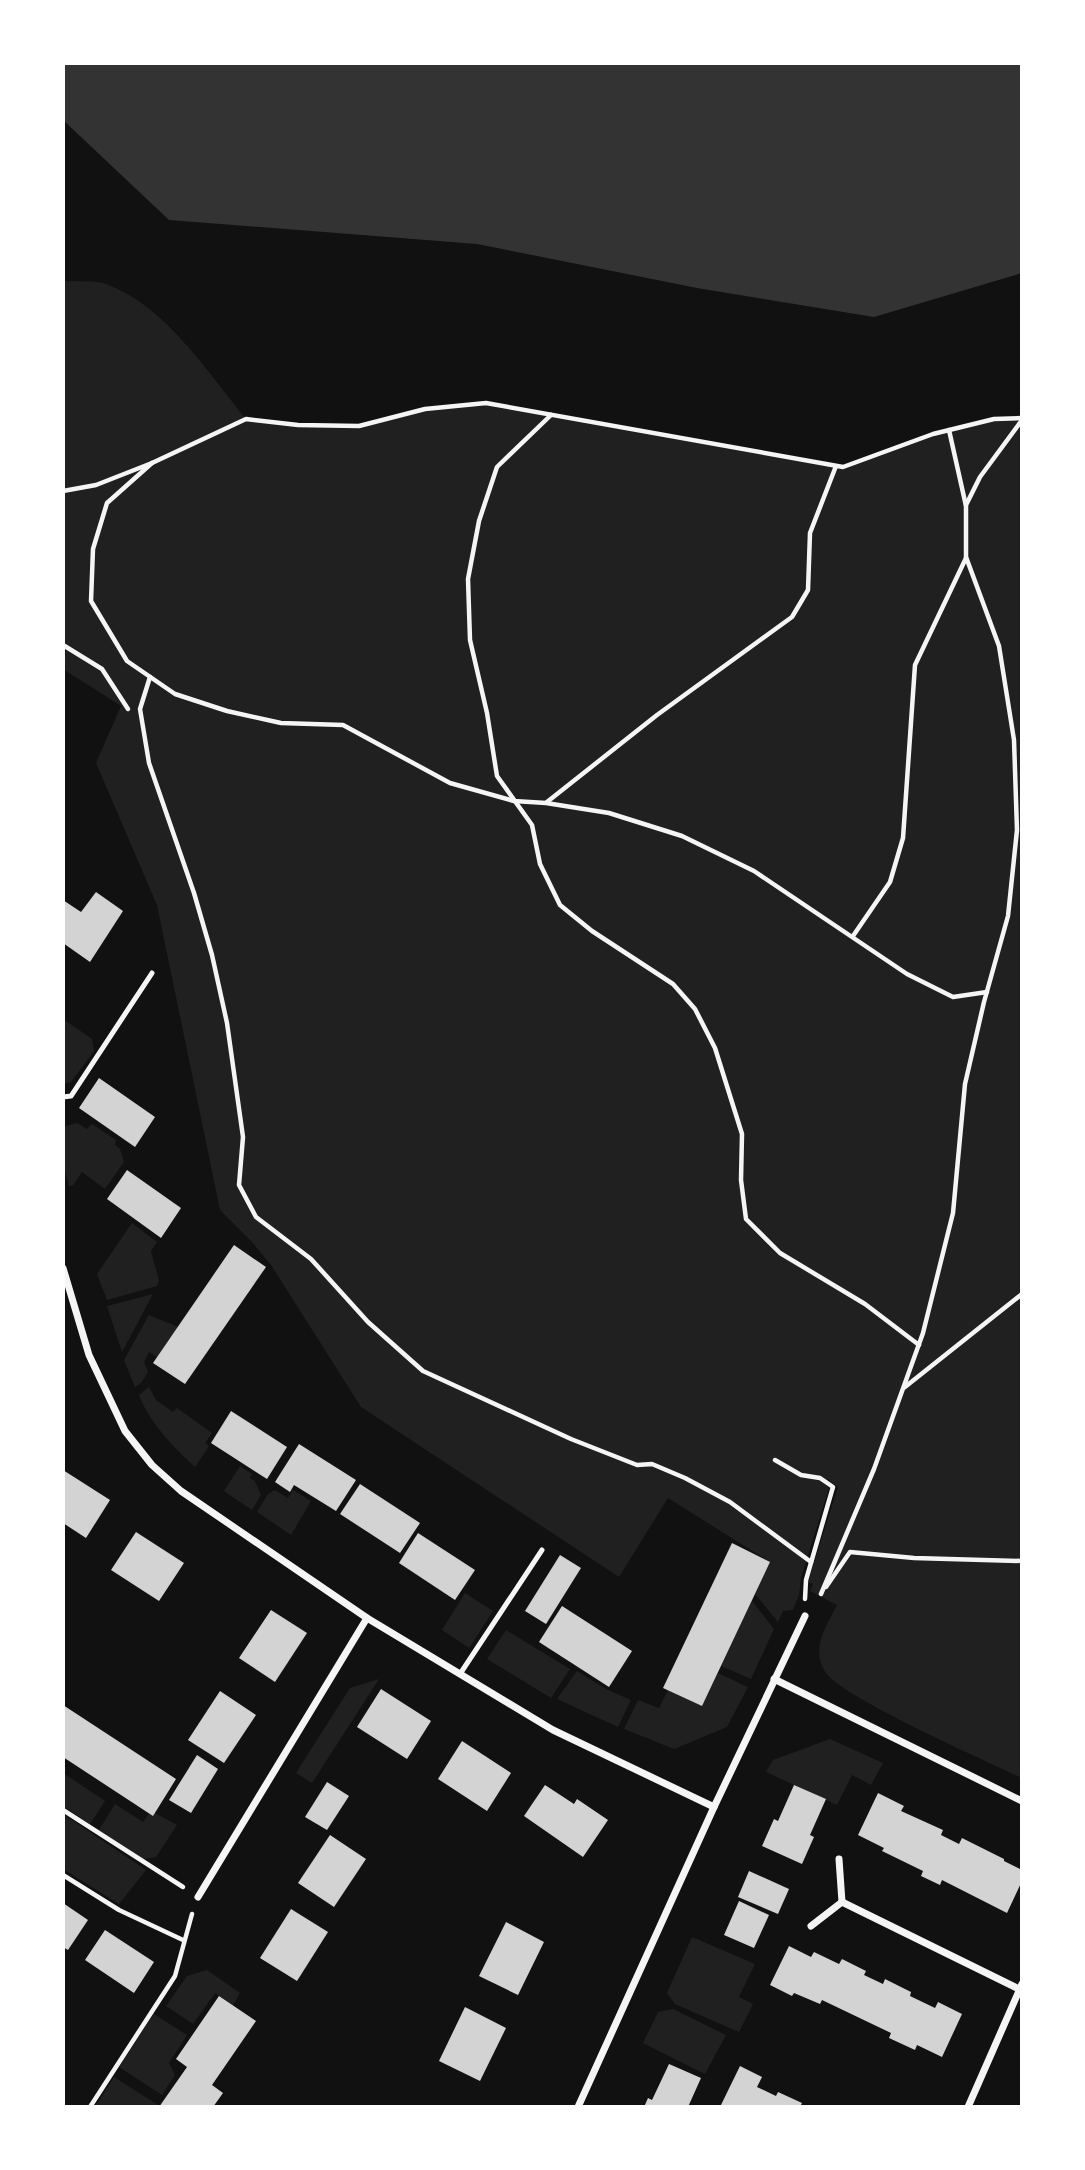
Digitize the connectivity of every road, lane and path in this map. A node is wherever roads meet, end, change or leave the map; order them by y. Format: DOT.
graph roads {
  1 [pos="551,415"];
  2 [pos="1022,419"];
  3 [pos="949,430"];
  4 [pos="152,463"];
  5 [pos="836,467"];
  6 [pos="63,491"];
  7 [pos="966,506"];
  8 [pos="966,557"];
  9 [pos="63,645"];
  10 [pos="150,677"];
  11 [pos="128,709"];
  12 [pos="1019,789"];
  13 [pos="514,801"];
  14 [pos="546,803"];
  15 [pos="853,936"];
  16 [pos="152,972"];
  17 [pos="987,992"];
  18 [pos="63,1097"];
  19 [pos="63,1268"];
  20 [pos="1022,1294"];
  21 [pos="919,1345"];
  22 [pos="903,1389"];
  23 [pos="775,1460"];
  24 [pos="542,1550"];
  25 [pos="1022,1561"];
  26 [pos="811,1562"];
  27 [pos="821,1594"];
  28 [pos="805,1616"];
  29 [pos="367,1618"];
  30 [pos="460,1674"];
  31 [pos="774,1679"];
  32 [pos="1022,1801"];
  33 [pos="714,1807"];
  34 [pos="63,1810"];
  35 [pos="839,1859"];
  36 [pos="63,1875"];
  37 [pos="198,1896"];
  38 [pos="842,1902"];
  39 [pos="810,1926"];
  40 [pos="183,1940"];
  41 [pos="1021,1987"];
  42 [pos="90,2107"];
  43 [pos="578,2107"];
  44 [pos="968,2107"];
  1 -- 4 [label="path"];
  1 -- 5 [label="path"];
  1 -- 13 [label="path"];
  2 -- 3 [label="path"];
  2 -- 7 [label="path"];
  3 -- 5 [label="path"];
  3 -- 7 [label="path"];
  4 -- 6 [label="path"];
  4 -- 10 [label="path"];
  5 -- 14 [label="path"];
  7 -- 8 [label="path"];
  8 -- 12 [label="path"];
  8 -- 15 [label="path"];
  9 -- 11 [label="path"];
  10 -- 13 [label="path"];
  10 -- 26 [label="path"];
  12 -- 17 [label="path"];
  13 -- 14 [label="path"];
  13 -- 21 [label="path"];
  14 -- 15 [label="path"];
  15 -- 17 [label="path"];
  16 -- 18 [label="lane"];
  17 -- 21 [label="path"];
  19 -- 29 [label="street"];
  20 -- 22 [label="path"];
  21 -- 22 [label="path"];
  22 -- 27 [label="path"];
  23 -- 26 [label="path"];
  24 -- 30 [label="lane"];
  25 -- 27 [label="path"];
  26 -- 28 [label="path"];
  27 -- 28 [label="path"];
  28 -- 31 [label="street"];
  29 -- 30 [label="street"];
  29 -- 37 [label="street"];
  30 -- 33 [label="street"];
  31 -- 32 [label="street"];
  31 -- 33 [label="street"];
  33 -- 43 [label="street"];
  34 -- 37 [label="path"];
  35 -- 38 [label="street"];
  36 -- 40 [label="path"];
  37 -- 40 [label="path"];
  38 -- 39 [label="street"];
  38 -- 41 [label="street"];
  40 -- 42 [label="path"];
  41 -- 44 [label="street"];
}
